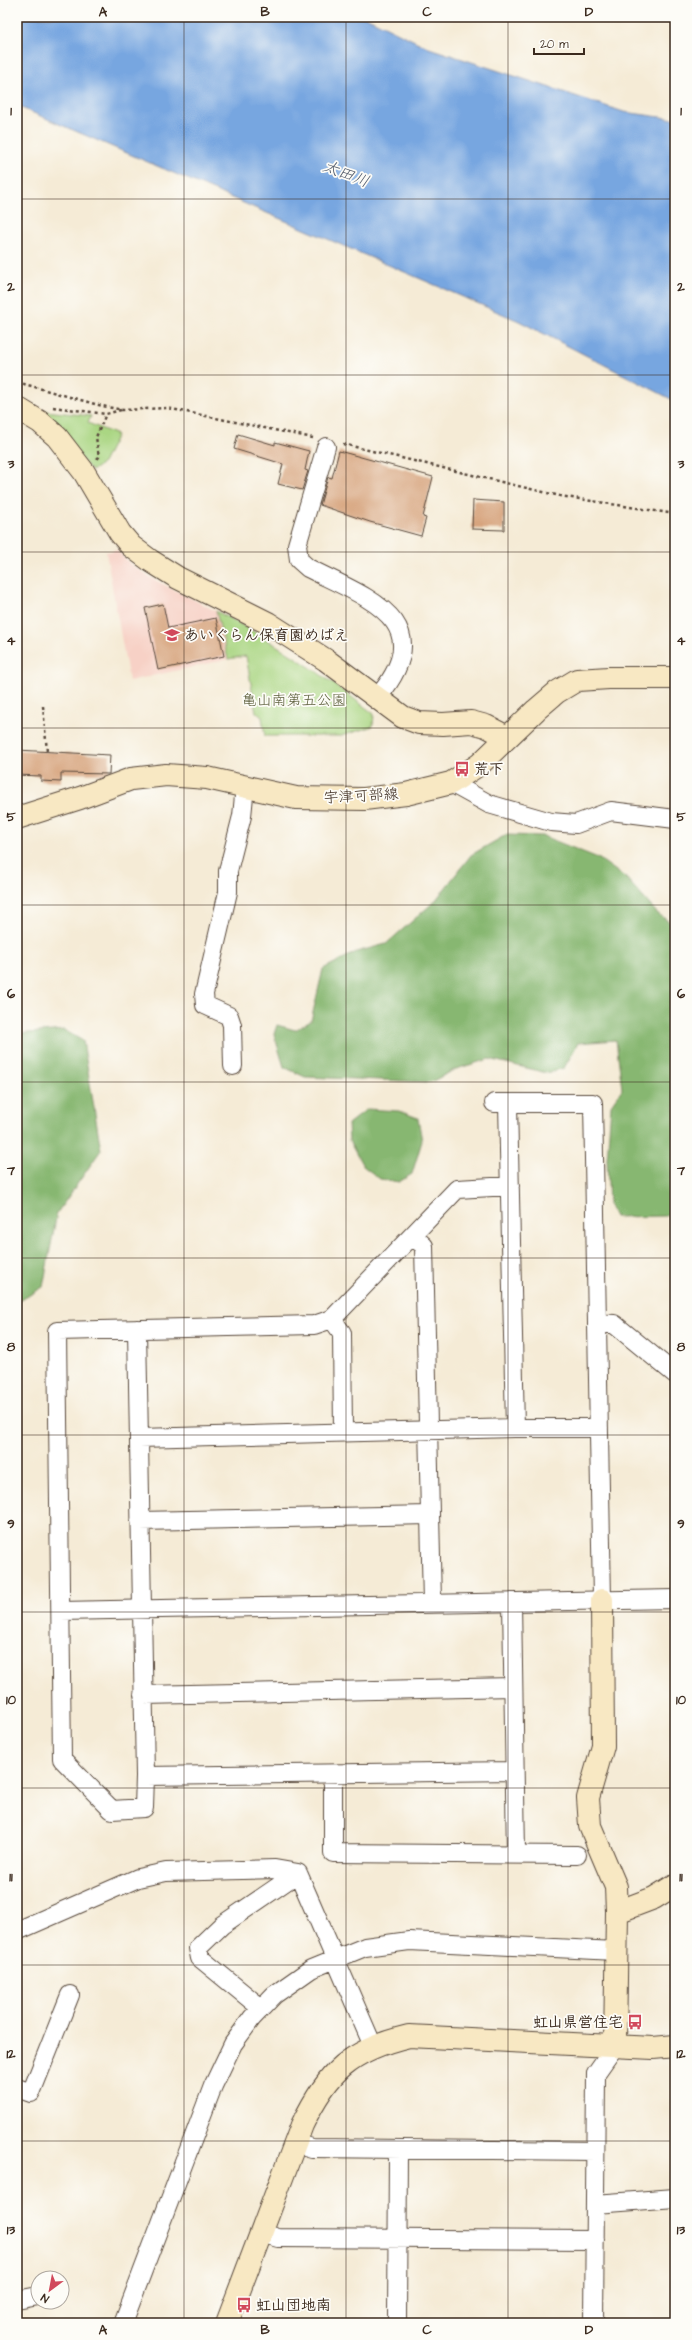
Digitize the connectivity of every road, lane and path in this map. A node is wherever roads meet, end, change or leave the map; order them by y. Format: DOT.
graph roads {
  1 [pos="17,382"];
  2 [pos="49,406"];
  3 [pos="17,408"];
  4 [pos="123,410"];
  5 [pos="106,414"];
  6 [pos="329,444"];
  7 [pos="84,472"];
  8 [pos="675,514"];
  9 [pos="675,678"];
  10 [pos="377,698"];
  11 [pos="43,706"];
  12 [pos="507,737"];
  13 [pos="47,752"];
  14 [pos="451,783"];
  15 [pos="245,786"];
  16 [pos="17,818"];
  17 [pos="675,819"];
  18 [pos="233,1066"];
  19 [pos="510,1186"];
  20 [pos="413,1236"];
  21 [pos="332,1319"];
  22 [pos="597,1323"];
  23 [pos="137,1329"];
  24 [pos="675,1374"];
  25 [pos="515,1428"];
  26 [pos="599,1428"];
  27 [pos="428,1430"];
  28 [pos="343,1432"];
  29 [pos="139,1438"];
  30 [pos="430,1515"];
  31 [pos="140,1521"];
  32 [pos="675,1599"];
  33 [pos="602,1600"];
  34 [pos="512,1602"];
  35 [pos="432,1603"];
  36 [pos="141,1609"];
  37 [pos="61,1611"];
  38 [pos="513,1687"];
  39 [pos="143,1694"];
  40 [pos="514,1771"];
  41 [pos="333,1774"];
  42 [pos="145,1776"];
  43 [pos="516,1854"];
  44 [pos="577,1855"];
  45 [pos="298,1873"];
  46 [pos="675,1885"];
  47 [pos="617,1912"];
  48 [pos="17,1931"];
  49 [pos="616,1951"];
  50 [pos="335,1959"];
  51 [pos="70,1995"];
  52 [pos="262,2008"];
  53 [pos="373,2046"];
  54 [pos="615,2046"];
  55 [pos="675,2046"];
  56 [pos="17,2088"];
  57 [pos="295,2143"];
  58 [pos="398,2149"];
  59 [pos="595,2151"];
  60 [pos="675,2198"];
  61 [pos="595,2204"];
  62 [pos="261,2233"];
  63 [pos="398,2239"];
  64 [pos="595,2240"];
  65 [pos="30,2298"];
  66 [pos="17,2300"];
  67 [pos="231,2322"];
  68 [pos="124,2323"];
  69 [pos="397,2323"];
  70 [pos="594,2323"];
  1 -- 4 [label="path"];
  2 -- 5 [label="path"];
  3 -- 7 [label="street"];
  4 -- 5 [label="path"];
  4 -- 6 [label="path"];
  5 -- 7 [label="path"];
  6 -- 8 [label="path"];
  6 -- 10 [label="street"];
  7 -- 10 [label="street"];
  9 -- 12 [label="street, 宇津可部線"];
  10 -- 12 [label="street"];
  11 -- 13 [label="path"];
  12 -- 14 [label="street, 宇津可部線"];
  14 -- 15 [label="street, 宇津可部線"];
  14 -- 17 [label="street"];
  15 -- 16 [label="street, 宇津可部線"];
  15 -- 18 [label="street"];
  19 -- 20 [label="street"];
  19 -- 22 [label="street"];
  19 -- 25 [label="street"];
  20 -- 21 [label="street"];
  20 -- 27 [label="street"];
  21 -- 23 [label="street"];
  21 -- 28 [label="street"];
  22 -- 24 [label="street"];
  22 -- 26 [label="street"];
  23 -- 29 [label="street"];
  23 -- 37 [label="street"];
  25 -- 26 [label="street"];
  25 -- 27 [label="street"];
  26 -- 33 [label="street"];
  27 -- 28 [label="street"];
  27 -- 30 [label="street"];
  28 -- 29 [label="street"];
  29 -- 31 [label="street"];
  30 -- 31 [label="street"];
  30 -- 35 [label="street"];
  31 -- 36 [label="street"];
  32 -- 33 [label="street"];
  33 -- 34 [label="street"];
  33 -- 47 [label="street"];
  34 -- 35 [label="street"];
  34 -- 38 [label="street"];
  35 -- 36 [label="street"];
  36 -- 37 [label="street"];
  36 -- 39 [label="street"];
  37 -- 42 [label="street"];
  38 -- 39 [label="street"];
  38 -- 40 [label="street"];
  39 -- 42 [label="street"];
  40 -- 41 [label="street"];
  40 -- 43 [label="street"];
  41 -- 42 [label="street"];
  41 -- 43 [label="street"];
  43 -- 44 [label="street"];
  45 -- 48 [label="street"];
  45 -- 50 [label="street"];
  45 -- 52 [label="street"];
  46 -- 47 [label="street"];
  47 -- 49 [label="street"];
  49 -- 50 [label="street"];
  49 -- 54 [label="street"];
  50 -- 52 [label="street"];
  50 -- 53 [label="street"];
  51 -- 56 [label="street"];
  52 -- 68 [label="street"];
  53 -- 54 [label="street"];
  53 -- 57 [label="street"];
  54 -- 55 [label="street"];
  54 -- 59 [label="street"];
  57 -- 58 [label="street"];
  57 -- 62 [label="street"];
  58 -- 59 [label="street"];
  58 -- 63 [label="street"];
  59 -- 61 [label="street"];
  60 -- 61 [label="street"];
  61 -- 64 [label="street"];
  62 -- 63 [label="street"];
  62 -- 67 [label="street"];
  63 -- 64 [label="street"];
  63 -- 69 [label="street"];
  64 -- 70 [label="street"];
  65 -- 66 [label="street"];
}
